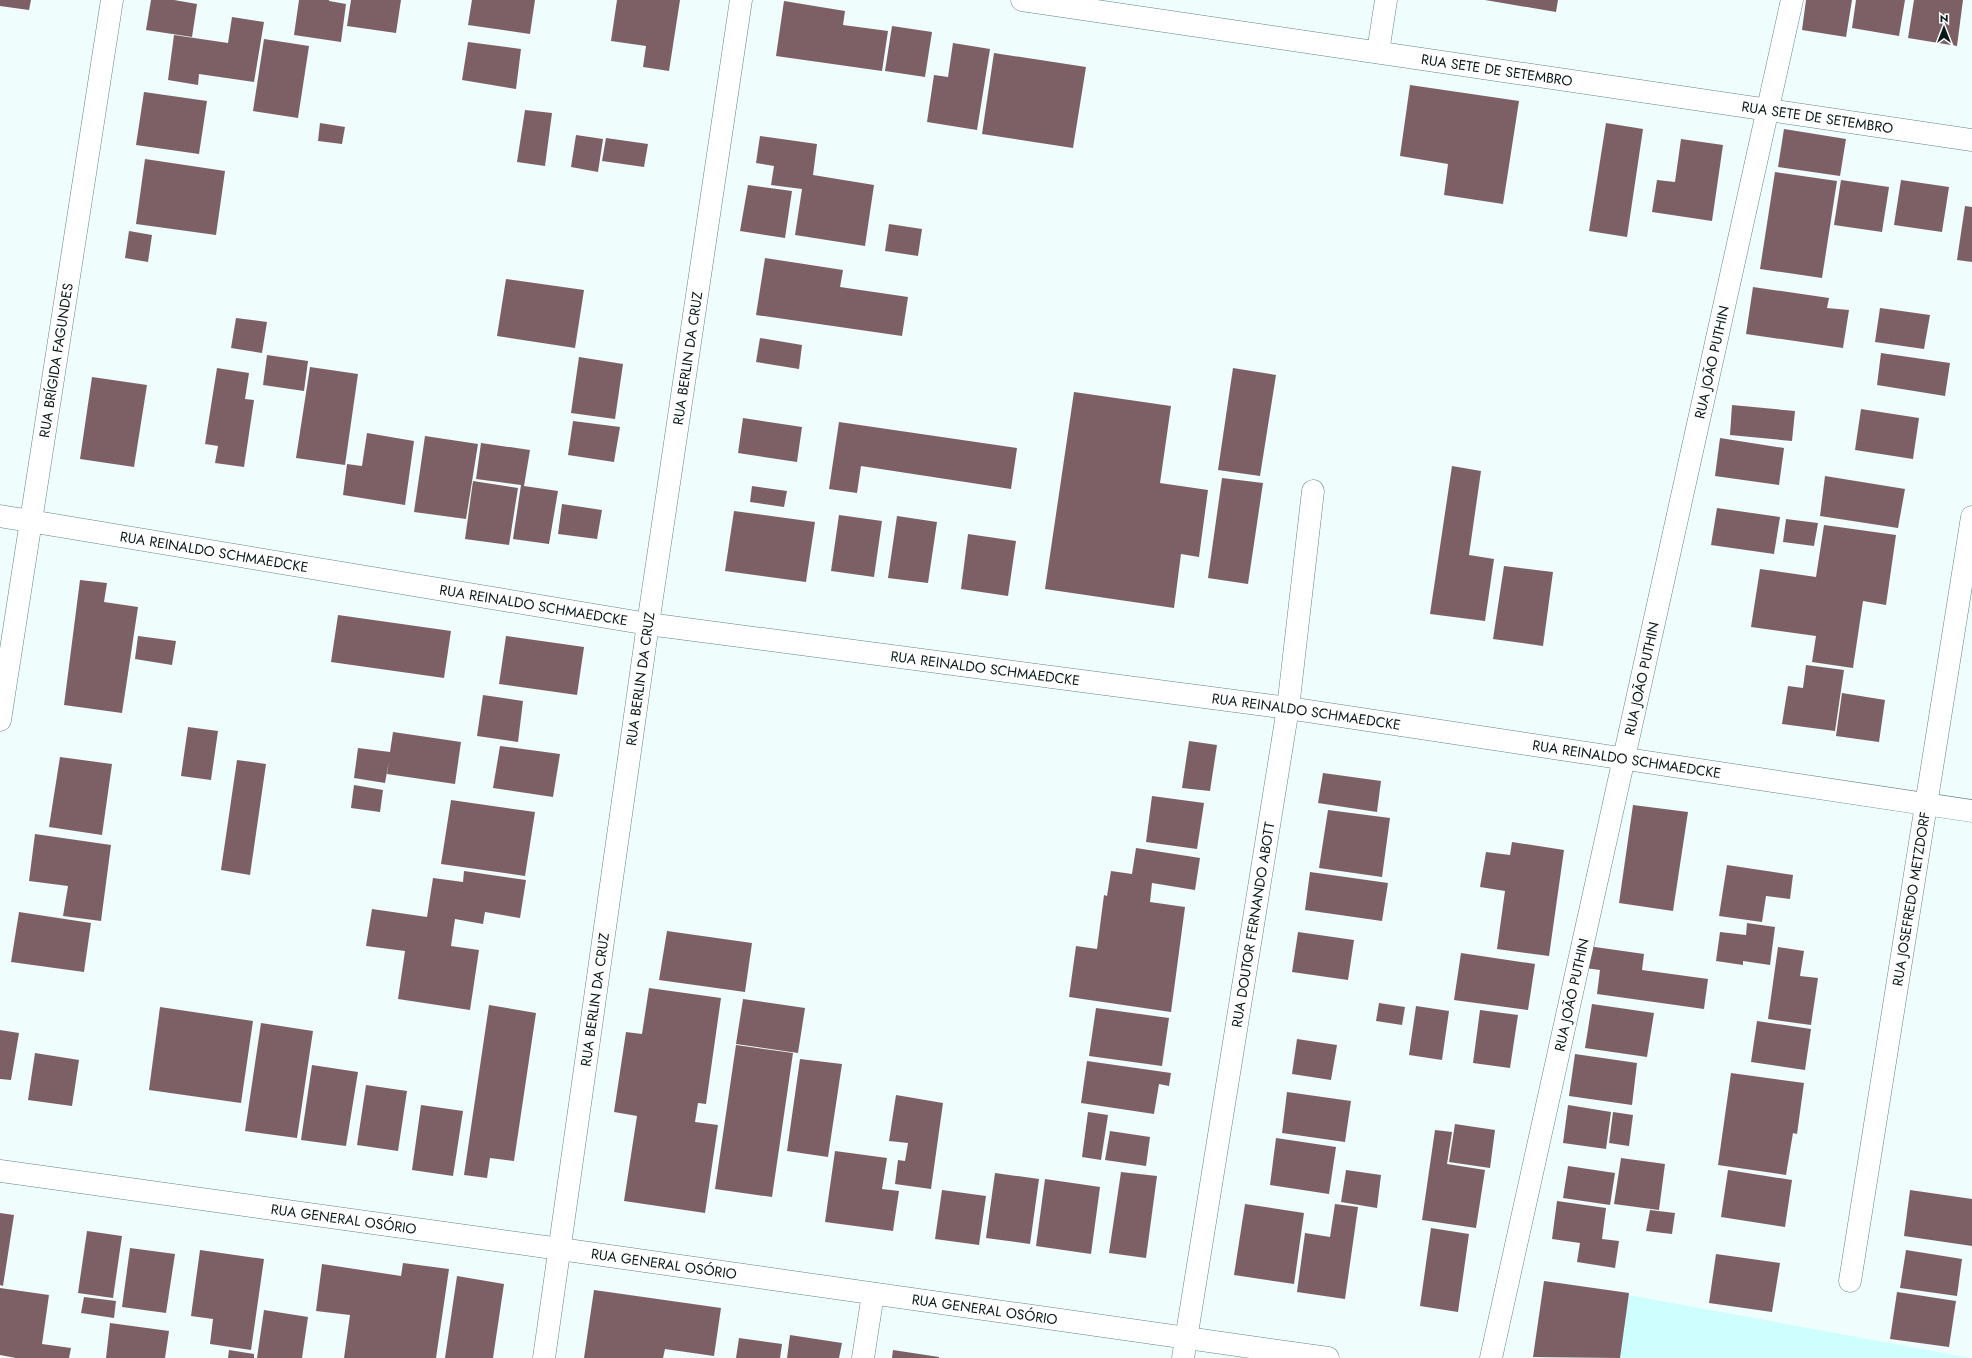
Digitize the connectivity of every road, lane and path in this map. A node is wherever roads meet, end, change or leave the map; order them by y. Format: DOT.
graph roads {
  1 [pos="112,0"];
  2 [pos="741,0"];
  3 [pos="1022,0"];
  4 [pos="1386,0"];
  5 [pos="1792,0"];
  6 [pos="1111,6"];
  7 [pos="1378,52"];
  8 [pos="1768,109"];
  9 [pos="1972,140"];
  10 [pos="1313,491"];
  11 [pos="0,516"];
  12 [pos="1972,517"];
  13 [pos="31,520"];
  14 [pos="648,624"];
  15 [pos="1288,708"];
  16 [pos="0,720"];
  17 [pos="1624,758"];
  18 [pos="1925,804"];
  19 [pos="1972,811"];
  20 [pos="0,1171"];
  21 [pos="560,1249"];
  22 [pos="1850,1281"];
  23 [pos="873,1294"];
  24 [pos="1184,1348"];
  25 [pos="544,1358"];
  26 [pos="863,1358"];
  27 [pos="1328,1358"];
  28 [pos="1492,1358"];
  1 -- 13 [label="street, RUA BRÍGIDA FAGUNDES"];
  2 -- 14 [label="street, RUA BERLIN DA CRUZ"];
  3 -- 6 [label="street, RUA SETE DE SETEMBRO"];
  4 -- 7 [label="street"];
  5 -- 8 [label="street, RUA JOÃO PUTHIN"];
  6 -- 7 [label="street, RUA SETE DE SETEMBRO"];
  7 -- 8 [label="street, RUA SETE DE SETEMBRO"];
  8 -- 9 [label="street, RUA SETE DE SETEMBRO"];
  8 -- 17 [label="street, RUA JOÃO PUTHIN"];
  10 -- 15 [label="street, RUA DOUTOR FERNANDO ABOTT"];
  11 -- 13 [label="street, RUA REINALDO SCHMAEDCKE"];
  12 -- 18 [label="street, RUA JOSEFREDO METZDORF"];
  13 -- 14 [label="street, RUA REINALDO SCHMAEDCKE"];
  13 -- 16 [label="street, RUA BRÍGIDA FAGUNDES"];
  14 -- 15 [label="street, RUA REINALDO SCHMAEDCKE"];
  14 -- 21 [label="street, RUA BERLIN DA CRUZ"];
  15 -- 17 [label="street, RUA REINALDO SCHMAEDCKE"];
  15 -- 24 [label="street, RUA DOUTOR FERNANDO ABOTT"];
  17 -- 18 [label="street, RUA REINALDO SCHMAEDCKE"];
  17 -- 28 [label="street, RUA JOÃO PUTHIN"];
  18 -- 19 [label="street, RUA REINALDO SCHMAEDCKE"];
  18 -- 22 [label="street, RUA JOSEFREDO METZDORF"];
  20 -- 21 [label="street, RUA GENERAL OSÓRIO"];
  21 -- 23 [label="street, RUA GENERAL OSÓRIO"];
  21 -- 25 [label="street, RUA BERLIN DA CRUZ"];
  23 -- 24 [label="street, RUA GENERAL OSÓRIO"];
  23 -- 26 [label="street"];
  24 -- 27 [label="street, RUA GENERAL OSÓRIO"];
}
